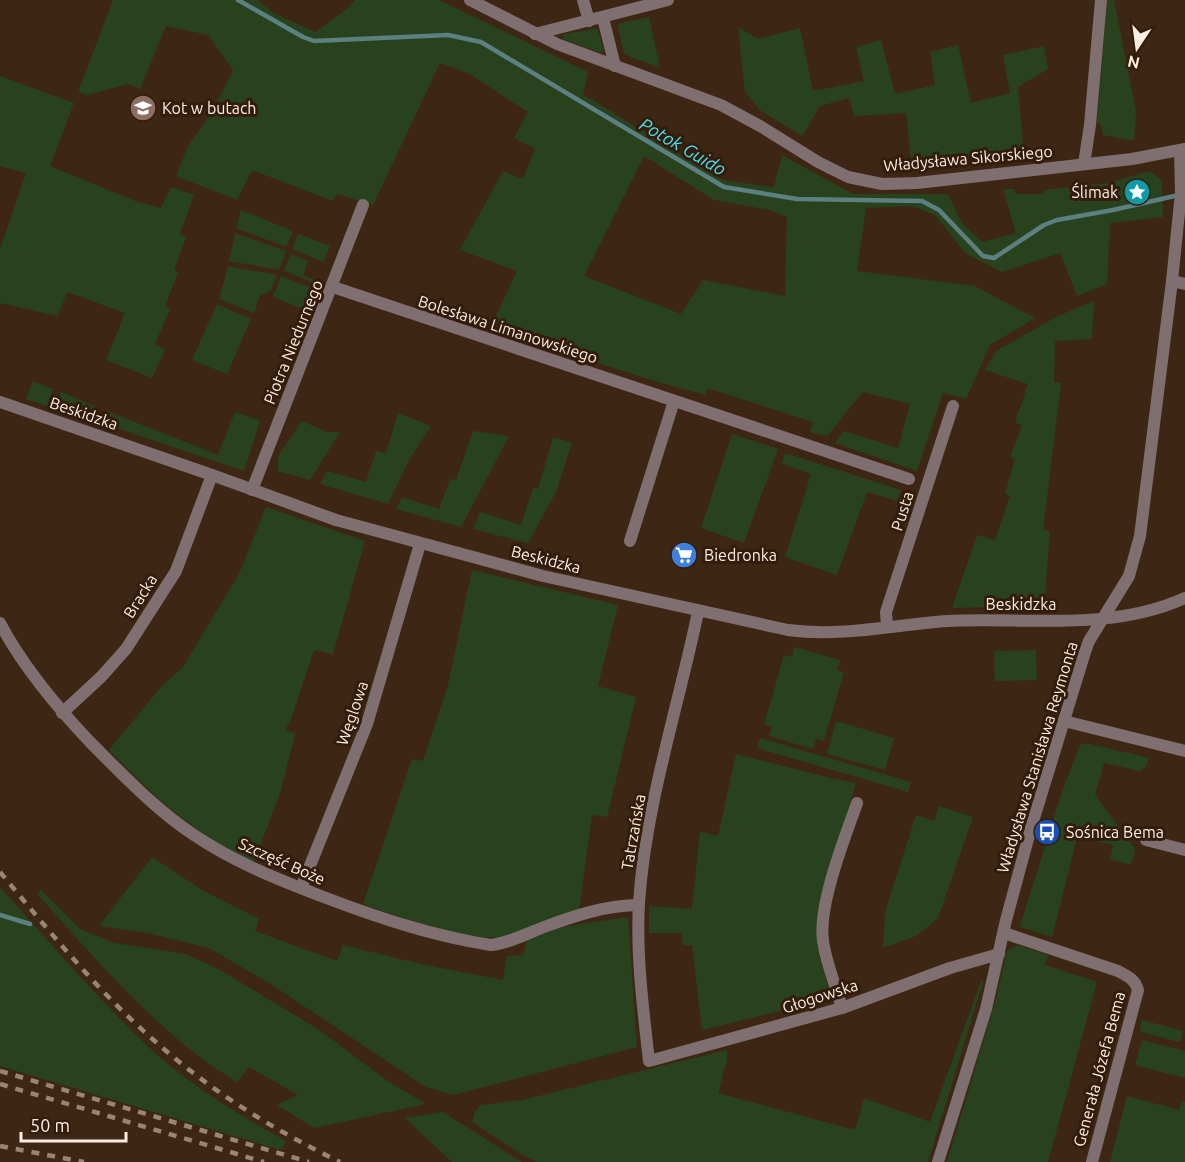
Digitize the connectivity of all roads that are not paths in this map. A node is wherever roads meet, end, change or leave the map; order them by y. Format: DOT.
graph roads {
  1 [pos="470,0"];
  2 [pos="583,0"];
  3 [pos="668,0"];
  4 [pos="1101,0"];
  5 [pos="603,18"];
  6 [pos="589,21"];
  7 [pos="535,34"];
  8 [pos="615,66"];
  9 [pos="1183,149"];
  10 [pos="1084,164"];
  11 [pos="363,205"];
  12 [pos="1172,281"];
  13 [pos="1185,284"];
  14 [pos="333,287"];
  15 [pos="674,401"];
  16 [pos="0,402"];
  17 [pos="953,406"];
  18 [pos="213,475"];
  19 [pos="909,479"];
  20 [pos="252,490"];
  21 [pos="630,541"];
  22 [pos="420,544"];
  23 [pos="1185,598"];
  24 [pos="698,612"];
  25 [pos="1104,619"];
  26 [pos="0,623"];
  27 [pos="888,627"];
  28 [pos="62,712"];
  29 [pos="1064,721"];
  30 [pos="1185,751"];
  31 [pos="857,802"];
  32 [pos="1146,840"];
  33 [pos="1185,850"];
  34 [pos="301,888"];
  35 [pos="639,905"];
  36 [pos="1004,933"];
  37 [pos="999,954"];
  38 [pos="842,1008"];
  39 [pos="649,1061"];
  40 [pos="938,1162"];
  41 [pos="1092,1162"];
  1 -- 7 [label="street, Władysława Sikorskiego"];
  2 -- 6 [label="street"];
  3 -- 5 [label="street"];
  4 -- 10 [label="street"];
  5 -- 6 [label="street"];
  5 -- 8 [label="street"];
  6 -- 7 [label="street"];
  7 -- 8 [label="street, Władysława Sikorskiego"];
  8 -- 10 [label="street, Władysława Sikorskiego"];
  9 -- 10 [label="street, Władysława Sikorskiego"];
  9 -- 12 [label="street, Władysława Stanisława Reymonta"];
  11 -- 14 [label="street, Piotra Niedurnego"];
  12 -- 13 [label="street"];
  12 -- 25 [label="street, Władysława Stanisława Reymonta"];
  14 -- 15 [label="street, Bolesława Limanowskiego"];
  14 -- 20 [label="street, Piotra Niedurnego"];
  15 -- 19 [label="street, Bolesława Limanowskiego"];
  15 -- 21 [label="street"];
  16 -- 18 [label="street, Beskidzka"];
  17 -- 27 [label="street, Pusta"];
  18 -- 20 [label="street, Beskidzka"];
  18 -- 28 [label="street, Bracka"];
  20 -- 22 [label="street, Beskidzka"];
  22 -- 24 [label="street, Beskidzka"];
  22 -- 34 [label="street, Węglowa"];
  23 -- 25 [label="street, Beskidzka"];
  24 -- 27 [label="street, Beskidzka"];
  24 -- 35 [label="street, Tatrzańska"];
  25 -- 27 [label="street, Beskidzka"];
  25 -- 29 [label="street, Władysława Stanisława Reymonta"];
  26 -- 28 [label="street, Szczęść Boże"];
  28 -- 34 [label="street, Szczęść Boże"];
  29 -- 30 [label="street"];
  29 -- 36 [label="street, Władysława Stanisława Reymonta"];
  31 -- 38 [label="street"];
  32 -- 33 [label="street"];
  34 -- 35 [label="street, Szczęść Boże"];
  35 -- 39 [label="street, Tatrzańska"];
  36 -- 37 [label="street, Władysława Stanisława Reymonta"];
  36 -- 41 [label="street, Generała Józefa Bema"];
  37 -- 38 [label="street, Głogowska"];
  37 -- 40 [label="street, Władysława Stanisława Reymonta"];
  38 -- 39 [label="street, Głogowska"];
}
